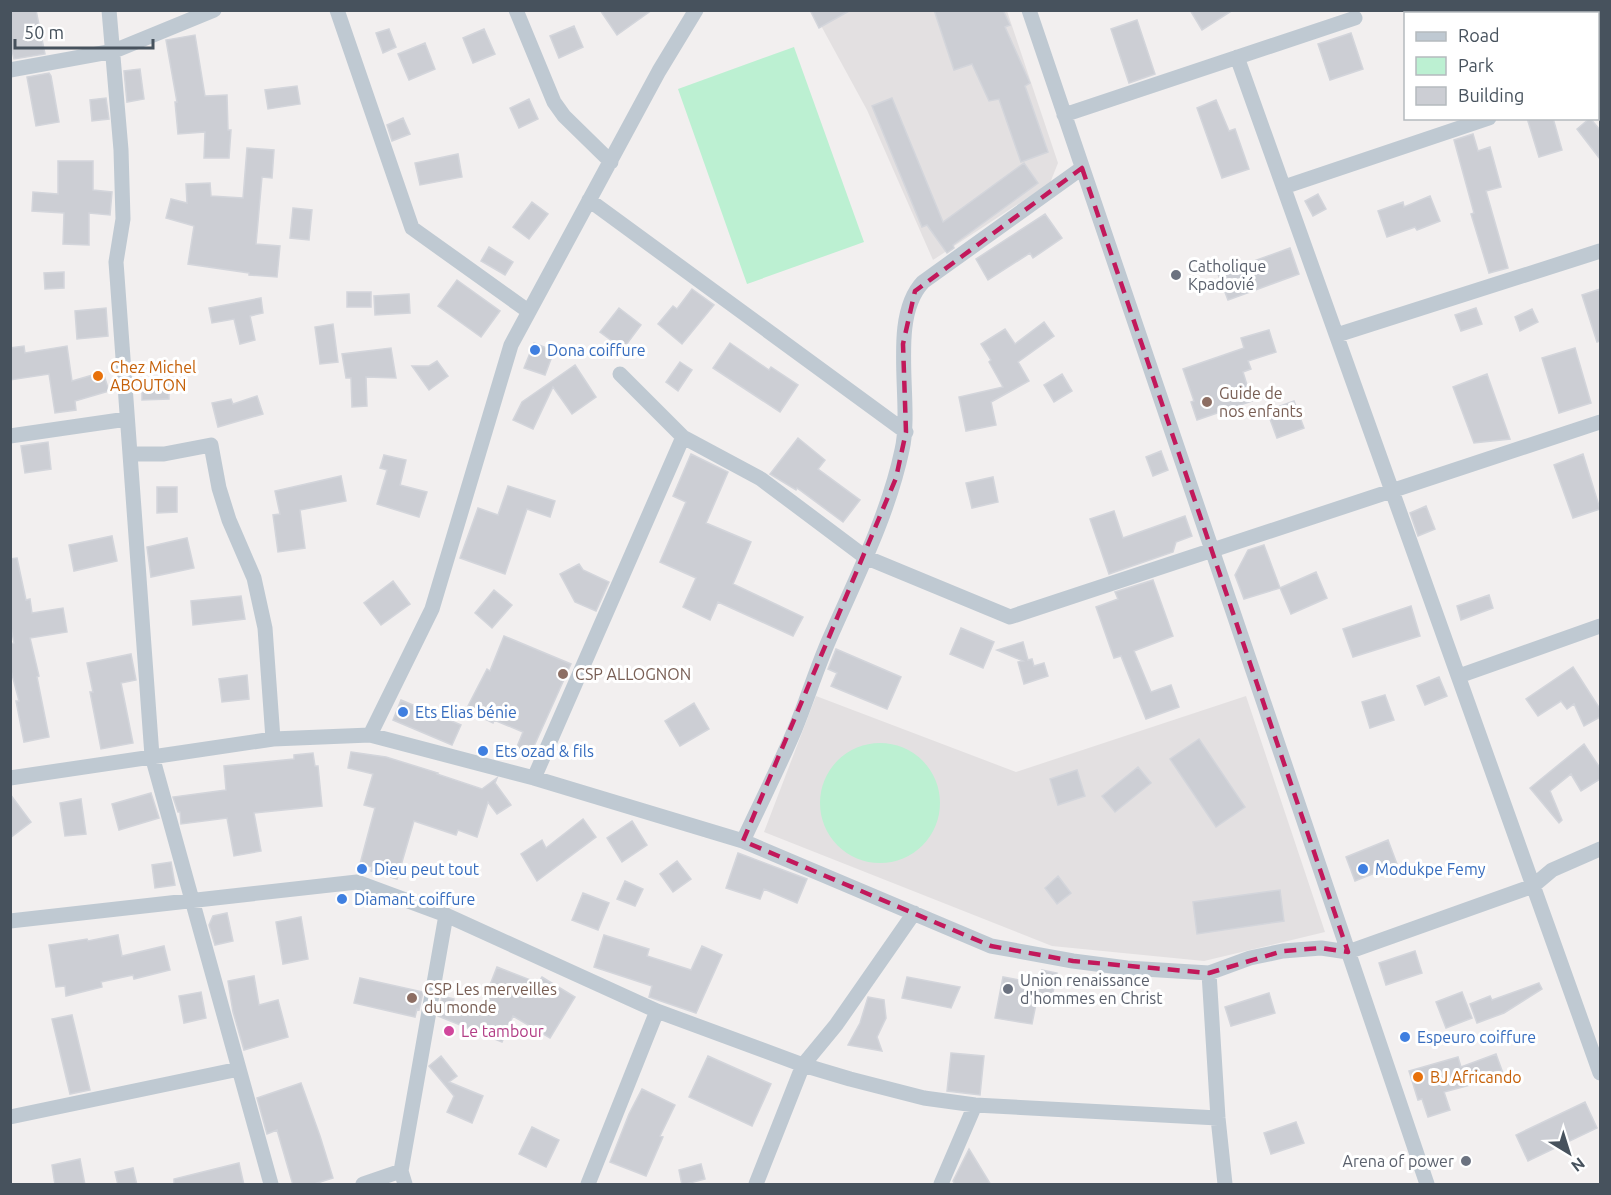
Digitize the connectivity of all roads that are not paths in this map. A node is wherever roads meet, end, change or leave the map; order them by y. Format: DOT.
graph roads {
  1 [pos="109,10"];
  2 [pos="214,10"];
  3 [pos="337,10"];
  4 [pos="516,10"];
  5 [pos="696,10"];
  6 [pos="1029,10"];
  7 [pos="1355,18"];
  8 [pos="114,51"];
  9 [pos="1237,57"];
  10 [pos="10,70"];
  11 [pos="1064,115"];
  12 [pos="1483,120"];
  13 [pos="611,162"];
  14 [pos="1082,168"];
  15 [pos="1284,187"];
  16 [pos="589,200"];
  17 [pos="1600,251"];
  18 [pos="528,311"];
  19 [pos="1337,335"];
  20 [pos="620,374"];
  21 [pos="127,419"];
  22 [pos="1600,422"];
  23 [pos="906,432"];
  24 [pos="10,436"];
  25 [pos="683,437"];
  26 [pos="130,454"];
  27 [pos="1392,491"];
  28 [pos="1212,550"];
  29 [pos="865,557"];
  30 [pos="1600,626"];
  31 [pos="1459,676"];
  32 [pos="370,735"];
  33 [pos="273,739"];
  34 [pos="152,756"];
  35 [pos="10,778"];
  36 [pos="534,778"];
  37 [pos="743,841"];
  38 [pos="1600,849"];
  39 [pos="1533,886"];
  40 [pos="192,900"];
  41 [pos="914,913"];
  42 [pos="446,915"];
  43 [pos="10,921"];
  44 [pos="1348,952"];
  45 [pos="1209,973"];
  46 [pos="657,1011"];
  47 [pos="803,1065"];
  48 [pos="238,1069"];
  49 [pos="1600,1073"];
  50 [pos="975,1106"];
  51 [pos="10,1117"];
  52 [pos="1218,1118"];
  53 [pos="403,1178"];
  54 [pos="271,1185"];
  55 [pos="363,1185"];
  56 [pos="588,1185"];
  57 [pos="756,1185"];
  58 [pos="941,1185"];
  59 [pos="1225,1185"];
  60 [pos="1427,1185"];
  1 -- 8 [label="street"];
  2 -- 8 [label="street"];
  3 -- 18 [label="street"];
  4 -- 13 [label="street"];
  5 -- 13 [label="street"];
  6 -- 11 [label="street"];
  7 -- 9 [label="street"];
  8 -- 10 [label="street"];
  8 -- 21 [label="street"];
  9 -- 11 [label="street"];
  9 -- 15 [label="street"];
  11 -- 14 [label="street"];
  12 -- 15 [label="street"];
  13 -- 16 [label="street"];
  14 -- 23 [label="street"];
  14 -- 28 [label="street"];
  15 -- 19 [label="street"];
  16 -- 18 [label="street"];
  16 -- 23 [label="street"];
  17 -- 19 [label="street"];
  18 -- 32 [label="street"];
  19 -- 27 [label="street"];
  20 -- 25 [label="street"];
  21 -- 24 [label="street"];
  21 -- 26 [label="street"];
  22 -- 27 [label="street"];
  23 -- 29 [label="street"];
  25 -- 29 [label="street"];
  25 -- 36 [label="street"];
  26 -- 33 [label="street"];
  26 -- 34 [label="street"];
  27 -- 28 [label="street"];
  27 -- 31 [label="street"];
  28 -- 29 [label="street"];
  28 -- 44 [label="street"];
  29 -- 37 [label="street"];
  30 -- 31 [label="street"];
  31 -- 39 [label="street"];
  32 -- 33 [label="street"];
  32 -- 36 [label="street"];
  33 -- 34 [label="street"];
  34 -- 35 [label="street"];
  34 -- 40 [label="street"];
  36 -- 37 [label="street"];
  37 -- 41 [label="street"];
  38 -- 39 [label="street"];
  39 -- 44 [label="street"];
  39 -- 49 [label="street"];
  40 -- 42 [label="street"];
  40 -- 43 [label="street"];
  40 -- 48 [label="street"];
  41 -- 45 [label="street"];
  41 -- 47 [label="street"];
  42 -- 46 [label="street"];
  42 -- 53 [label="street"];
  44 -- 45 [label="street"];
  44 -- 60 [label="street"];
  45 -- 52 [label="street"];
  46 -- 47 [label="street"];
  46 -- 56 [label="street"];
  47 -- 50 [label="street"];
  47 -- 57 [label="street"];
  48 -- 51 [label="street"];
  48 -- 54 [label="street"];
  50 -- 52 [label="street"];
  50 -- 58 [label="street"];
  52 -- 59 [label="street"];
  53 -- 55 [label="street"];
}
